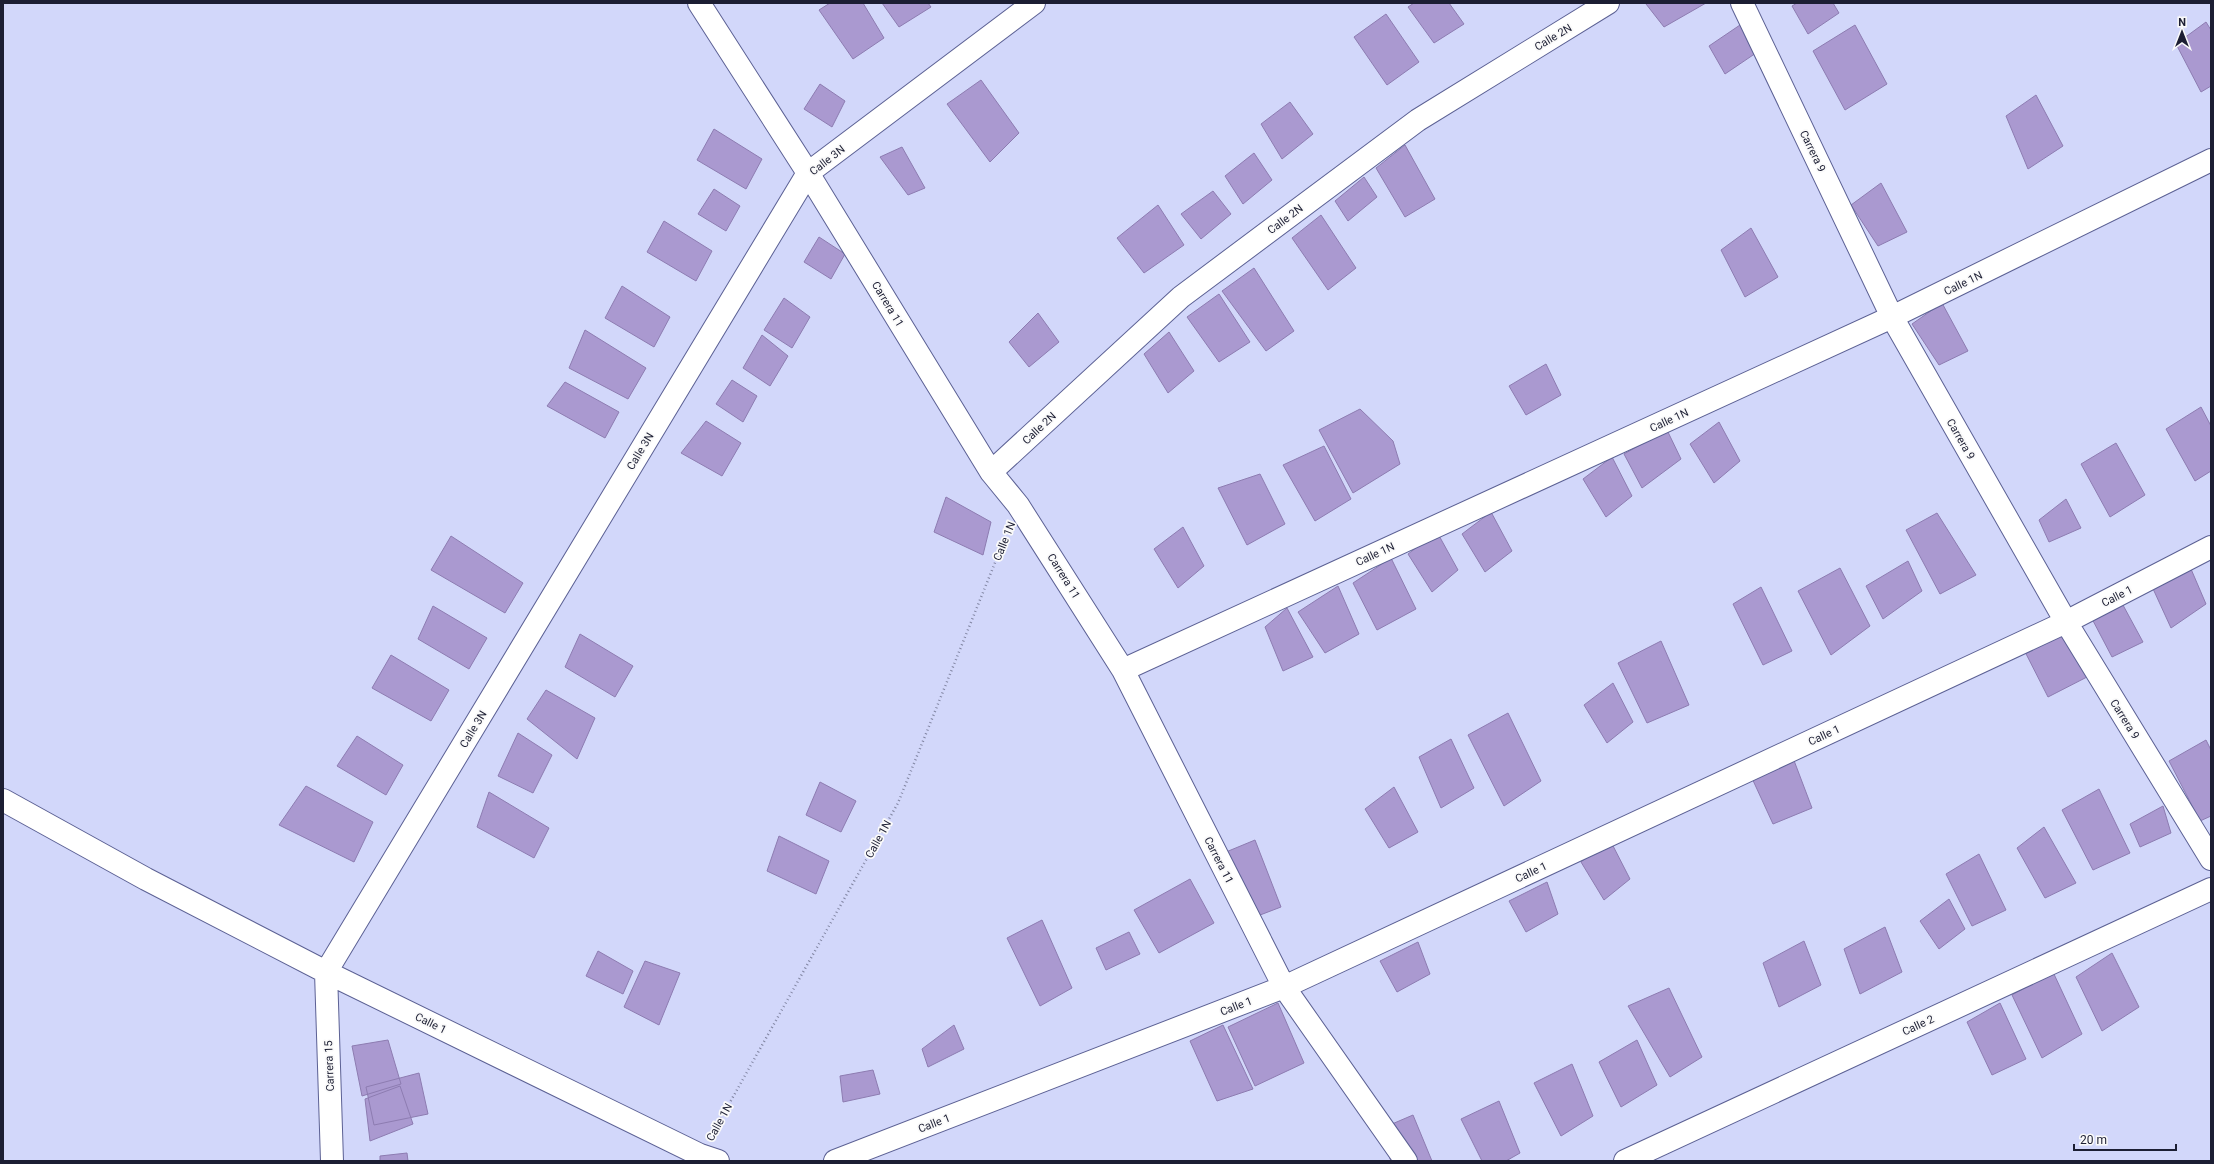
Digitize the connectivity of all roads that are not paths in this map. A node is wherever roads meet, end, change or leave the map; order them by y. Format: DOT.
graph roads {
  1 [pos="699,3"];
  2 [pos="1034,3"];
  3 [pos="1608,3"];
  4 [pos="1742,3"];
  5 [pos="2211,160"];
  6 [pos="808,173"];
  7 [pos="1892,317"];
  8 [pos="991,472"];
  9 [pos="2211,548"];
  10 [pos="2066,622"];
  11 [pos="1123,670"];
  12 [pos="3,800"];
  13 [pos="2211,859"];
  14 [pos="2211,889"];
  15 [pos="326,972"];
  16 [pos="1284,987"];
  17 [pos="709,1158"];
  18 [pos="332,1161"];
  19 [pos="835,1161"];
  20 [pos="1406,1161"];
  21 [pos="1625,1161"];
  1 -- 6 [label="street, Carrera 11"];
  2 -- 6 [label="street, Calle 3N"];
  3 -- 8 [label="street, Calle 2N"];
  4 -- 7 [label="street, Carrera 9"];
  5 -- 7 [label="street, Calle 1N"];
  6 -- 8 [label="street, Carrera 11"];
  6 -- 15 [label="street, Calle 3N"];
  7 -- 10 [label="street, Carrera 9"];
  7 -- 11 [label="street, Calle 1N"];
  8 -- 11 [label="street, Carrera 11"];
  9 -- 10 [label="street, Calle 1"];
  10 -- 13 [label="street, Carrera 9"];
  10 -- 16 [label="street, Calle 1"];
  11 -- 16 [label="street, Carrera 11"];
  12 -- 15 [label="street, Calle 1"];
  14 -- 21 [label="street, Calle 2"];
  15 -- 17 [label="street, Calle 1"];
  15 -- 18 [label="street, Carrera 15"];
  16 -- 19 [label="street, Calle 1"];
  16 -- 20 [label="street, Carrera 11"];
}
